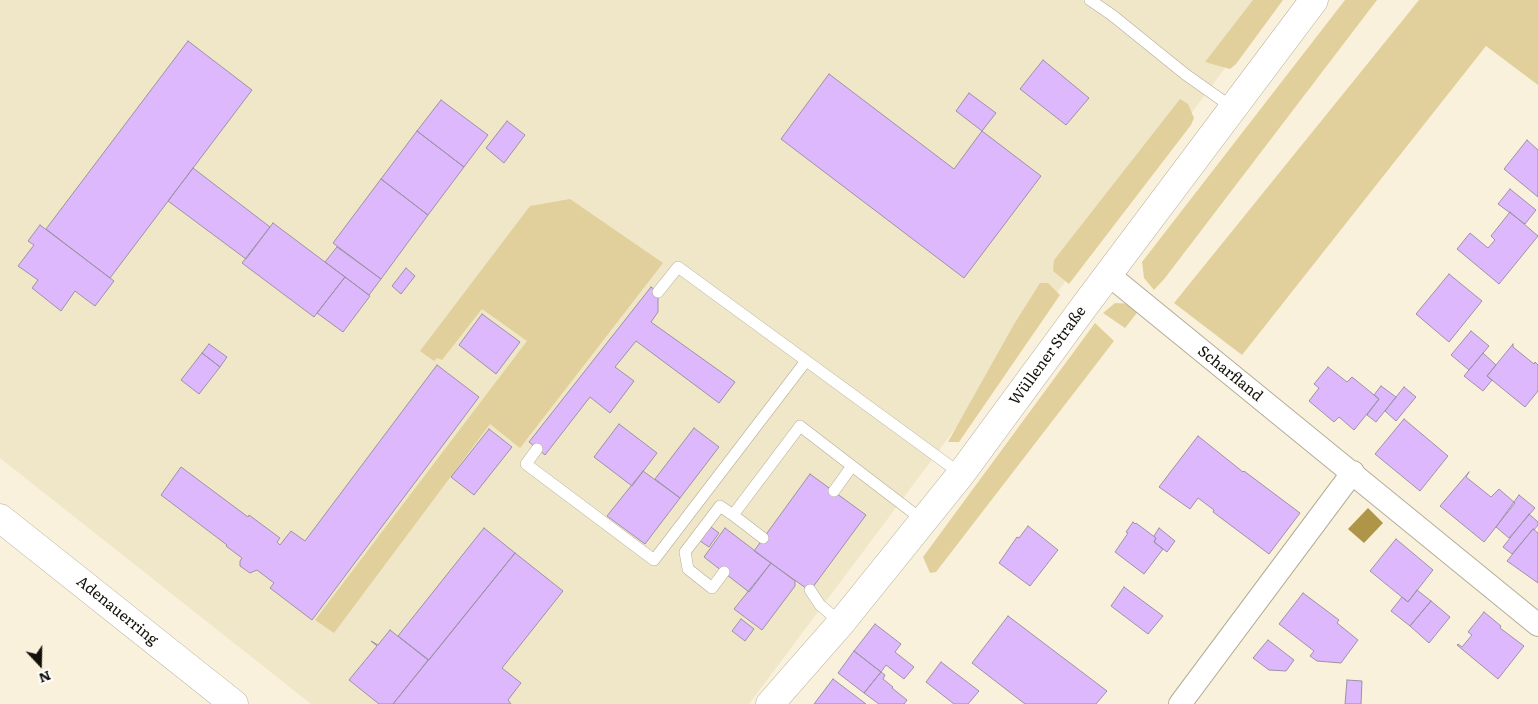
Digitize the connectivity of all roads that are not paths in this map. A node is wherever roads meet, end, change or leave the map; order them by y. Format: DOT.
graph roads {
  1 [pos="1090,0"];
  2 [pos="1314,0"];
  3 [pos="1233,108"];
  4 [pos="1109,275"];
  5 [pos="658,292"];
  6 [pos="806,361"];
  7 [pos="537,449"];
  8 [pos="852,466"];
  9 [pos="1353,472"];
  10 [pos="961,474"];
  11 [pos="834,492"];
  12 [pos="733,515"];
  13 [pos="0,518"];
  14 [pos="924,521"];
  15 [pos="763,538"];
  16 [pos="724,572"];
  17 [pos="810,590"];
  18 [pos="841,623"];
  19 [pos="1538,625"];
  20 [pos="234,704"];
  21 [pos="770,704"];
  22 [pos="1180,704"];
  1 -- 3 [label="lane"];
  2 -- 3 [label="main road, Wüllener Straße"];
  3 -- 4 [label="main road, Wüllener Straße"];
  4 -- 9 [label="street, Scharfland"];
  4 -- 10 [label="main road, Wüllener Straße"];
  5 -- 6 [label="lane"];
  6 -- 7 [label="lane"];
  6 -- 10 [label="lane"];
  8 -- 11 [label="lane"];
  8 -- 12 [label="lane"];
  8 -- 14 [label="lane"];
  9 -- 19 [label="street, Scharfland"];
  9 -- 22 [label="street"];
  10 -- 14 [label="main road, Wüllener Straße"];
  12 -- 15 [label="lane"];
  12 -- 16 [label="lane"];
  13 -- 20 [label="main road, Adenauerring"];
  14 -- 18 [label="main road, Wüllener Straße"];
  17 -- 18 [label="lane"];
  18 -- 21 [label="main road, Wüllener Straße"];
}
